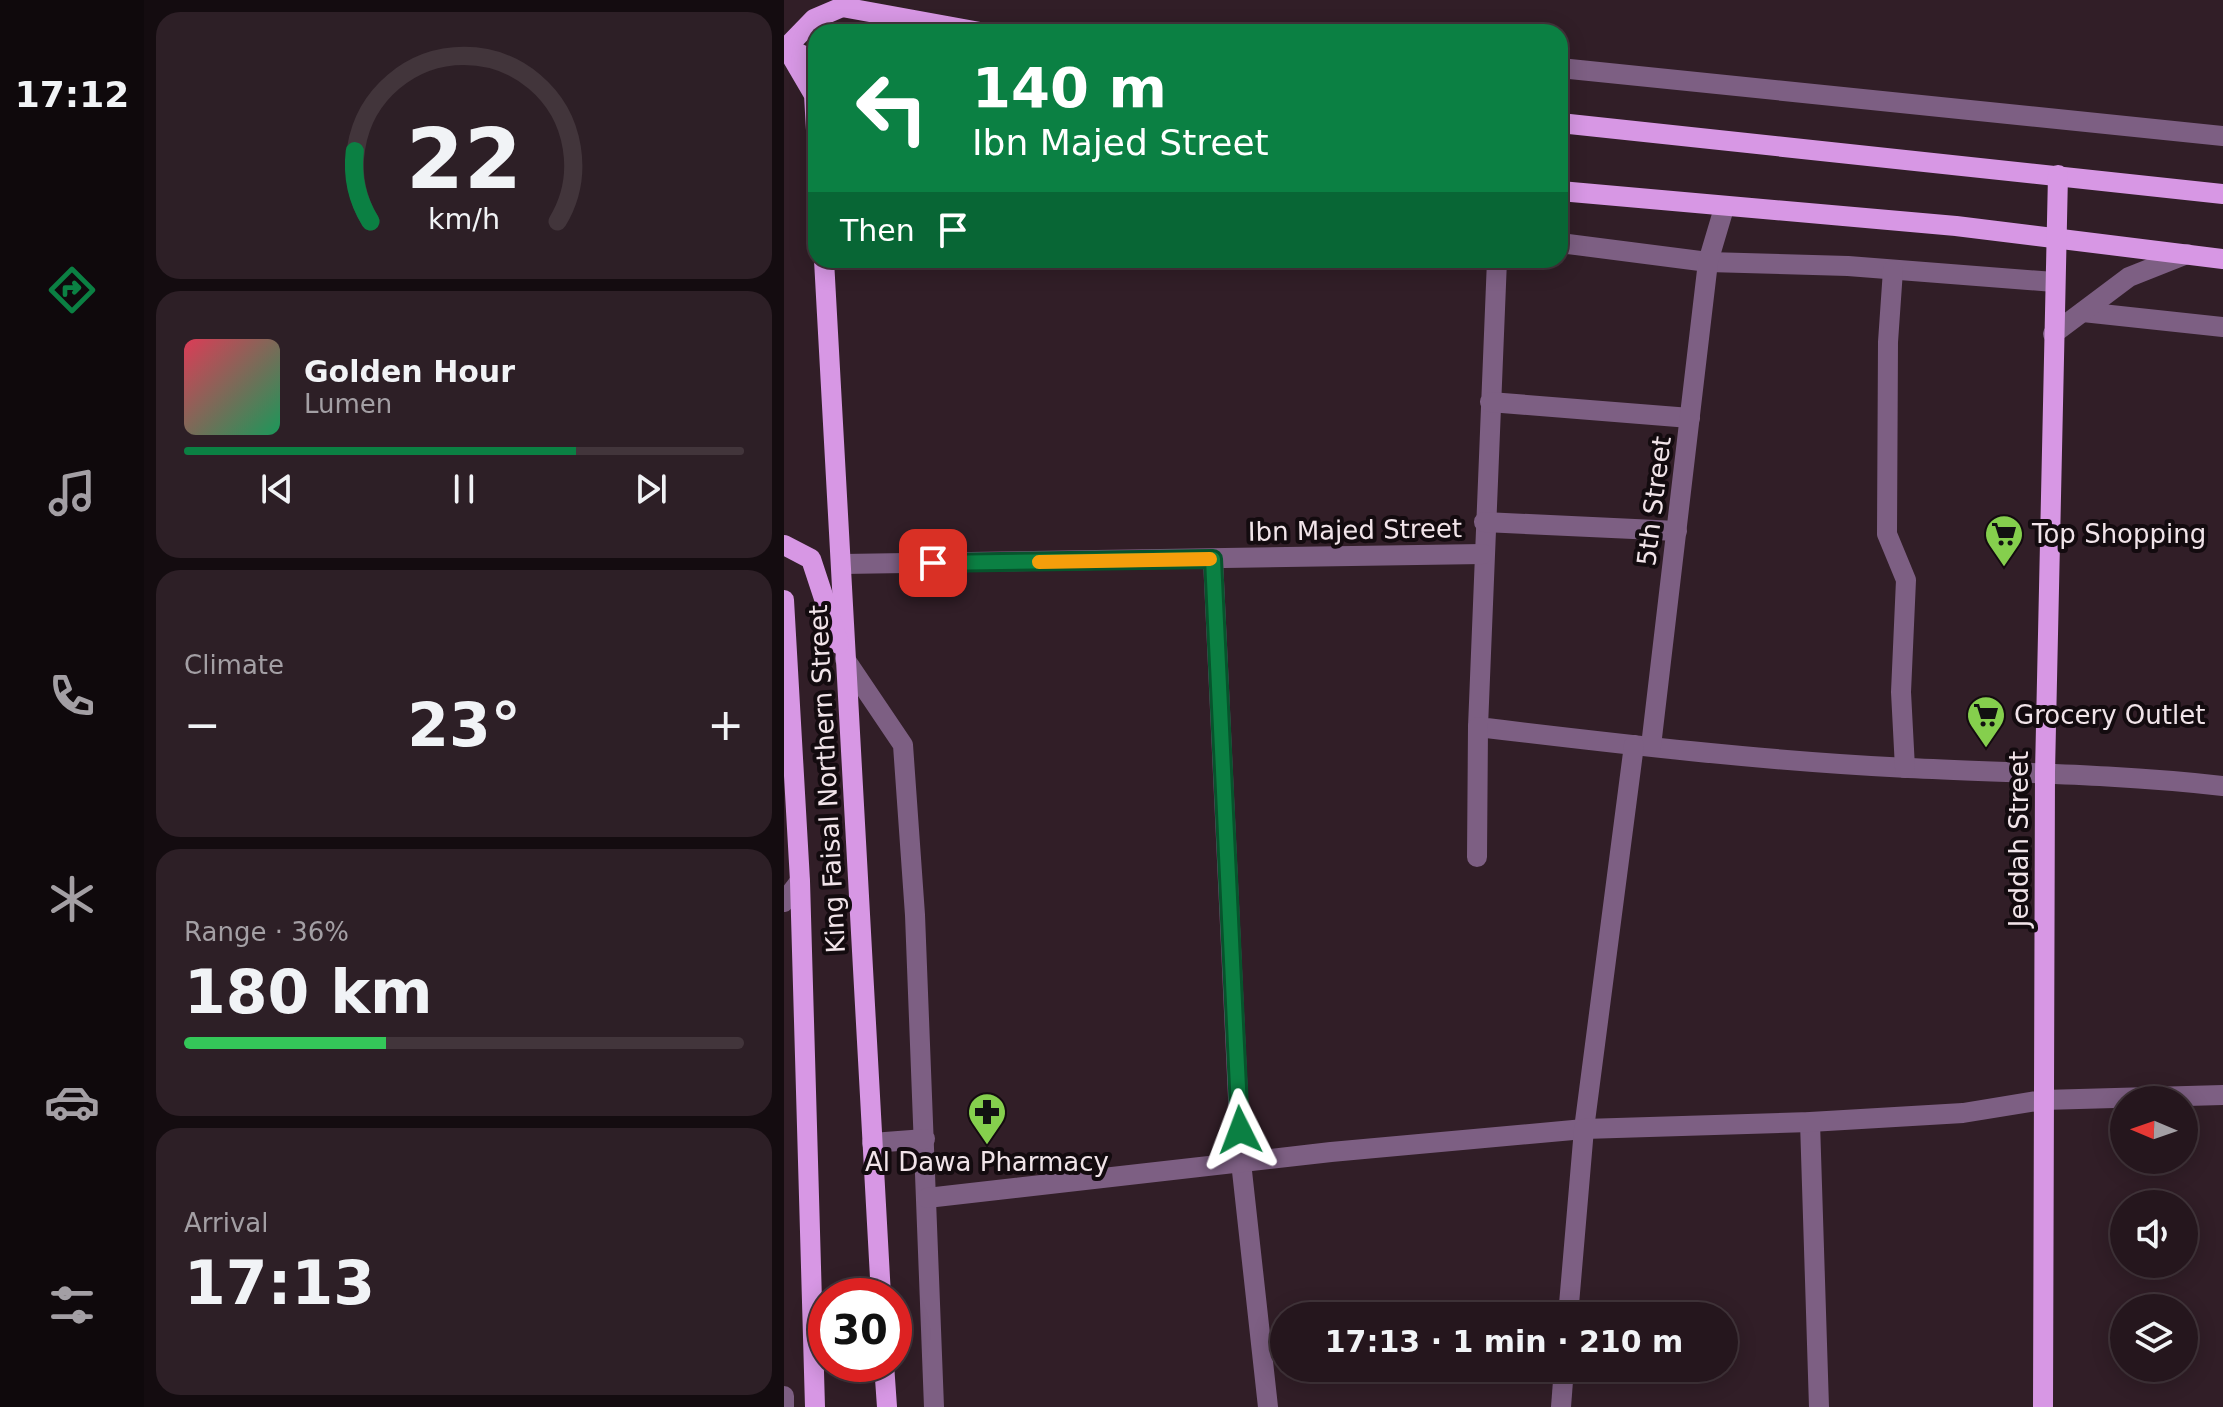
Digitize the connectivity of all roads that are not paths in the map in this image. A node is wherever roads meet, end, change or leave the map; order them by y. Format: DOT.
graph roads {
  1 [pos="809,24"];
  2 [pos="936,24"];
  3 [pos="808,25"];
  4 [pos="785,46"];
  5 [pos="808,58"];
  6 [pos="1568,69"];
  7 [pos="808,85"];
  8 [pos="1568,124"];
  9 [pos="2223,136"];
  10 [pos="2058,175"];
  11 [pos="1568,192"];
  12 [pos="2223,194"];
  13 [pos="1724,208"];
  14 [pos="2055,238"];
  15 [pos="1568,244"];
  16 [pos="2187,254"];
  17 [pos="2223,259"];
  18 [pos="1708,262"];
  19 [pos="824,268"];
  20 [pos="1497,268"];
  21 [pos="1893,270"];
  22 [pos="2054,282"];
  23 [pos="2083,312"];
  24 [pos="2223,327"];
  25 [pos="2053,334"];
  26 [pos="1490,402"];
  27 [pos="1690,418"];
  28 [pos="1484,522"];
  29 [pos="1677,531"];
  30 [pos="784,545"];
  31 [pos="1483,554"];
  32 [pos="1213,559"];
  33 [pos="843,564"];
  34 [pos="784,600"];
  35 [pos="845,659"];
  36 [pos="1478,727"];
  37 [pos="1642,745"];
  38 [pos="1905,768"];
  39 [pos="2045,772"];
  40 [pos="2223,786"];
  41 [pos="1477,857"];
  42 [pos="800,881"];
  43 [pos="784,902"];
  44 [pos="2223,1095"];
  45 [pos="2043,1100"];
  46 [pos="1810,1122"];
  47 [pos="1584,1129"];
  48 [pos="925,1139"];
  49 [pos="872,1143"];
  50 [pos="1241,1162"];
  51 [pos="927,1198"];
  52 [pos="880,1278"];
  53 [pos="1569,1302"];
  54 [pos="885,1382"];
  55 [pos="1563,1382"];
  56 [pos="784,1396"];
  57 [pos="784,1407"];
  58 [pos="815,1407"];
  59 [pos="887,1407"];
  60 [pos="934,1407"];
  61 [pos="1268,1407"];
  62 [pos="1561,1407"];
  63 [pos="1819,1407"];
  64 [pos="2043,1407"];
  1 -- 2 [label="main road"];
  3 -- 4 [label="main road"];
  4 -- 5 [label="main road"];
  4 -- 7 [label="main road"];
  6 -- 9 [label="street"];
  8 -- 10 [label="main road"];
  10 -- 12 [label="main road"];
  10 -- 14 [label="main road, Jeddah Street"];
  11 -- 13 [label="main road"];
  13 -- 14 [label="main road"];
  13 -- 18 [label="street, 5th Street"];
  14 -- 16 [label="main road"];
  14 -- 22 [label="main road, Jeddah Street"];
  15 -- 18 [label="street"];
  16 -- 17 [label="main road"];
  16 -- 23 [label="street"];
  18 -- 21 [label="street"];
  18 -- 27 [label="street, 5th Street"];
  19 -- 33 [label="main road, King Faisal Northern Street"];
  20 -- 26 [label="street"];
  21 -- 22 [label="street"];
  21 -- 38 [label="street"];
  22 -- 25 [label="main road, Jeddah Street"];
  23 -- 24 [label="street"];
  23 -- 25 [label="street"];
  25 -- 39 [label="main road, Jeddah Street"];
  26 -- 27 [label="street"];
  26 -- 28 [label="street"];
  27 -- 29 [label="street, 5th Street"];
  28 -- 29 [label="street"];
  28 -- 31 [label="street"];
  29 -- 37 [label="street, 5th Street"];
  30 -- 35 [label="main road"];
  31 -- 32 [label="street, Ibn Majed Street"];
  31 -- 36 [label="street"];
  32 -- 33 [label="street, Ibn Majed Street"];
  32 -- 50 [label="street"];
  33 -- 35 [label="main road, King Faisal Northern Street"];
  34 -- 42 [label="main road, King Faisal Northern Street"];
  35 -- 48 [label="street"];
  35 -- 49 [label="main road, King Faisal Northern Street"];
  36 -- 37 [label="street"];
  36 -- 41 [label="street"];
  37 -- 38 [label="street"];
  37 -- 47 [label="street, 5th Street"];
  38 -- 39 [label="street"];
  39 -- 40 [label="street"];
  39 -- 45 [label="main road, Jeddah Street"];
  42 -- 43 [label="street"];
  42 -- 58 [label="main road, King Faisal Northern Street"];
  44 -- 45 [label="street"];
  45 -- 46 [label="street"];
  45 -- 64 [label="main road, Jeddah Street"];
  46 -- 47 [label="street"];
  46 -- 63 [label="street"];
  47 -- 50 [label="street"];
  47 -- 53 [label="street, 5th Street"];
  48 -- 49 [label="street"];
  48 -- 51 [label="street"];
  49 -- 52 [label="main road, King Faisal Northern Street"];
  50 -- 51 [label="street"];
  50 -- 61 [label="street"];
  51 -- 60 [label="street"];
  54 -- 59 [label="main road"];
  55 -- 62 [label="street"];
  56 -- 57 [label="street"];
}
